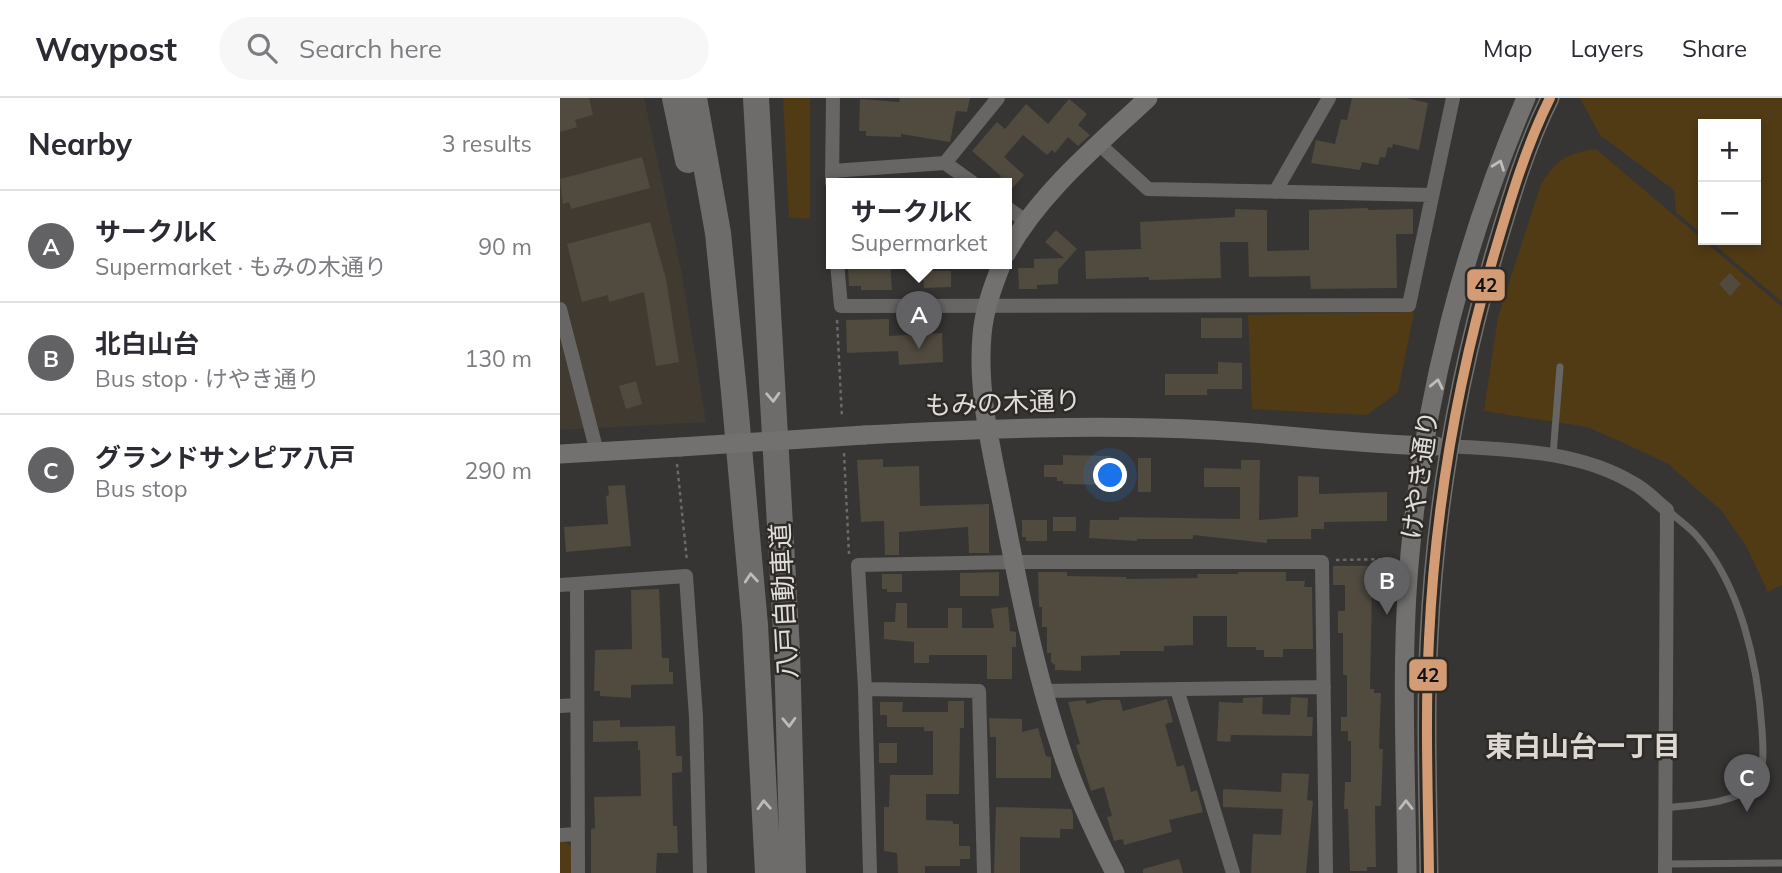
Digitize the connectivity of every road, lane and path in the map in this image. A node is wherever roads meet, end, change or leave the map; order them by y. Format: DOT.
graph roads {
  1 [pos="675,98"];
  2 [pos="694,98"];
  3 [pos="744,98"];
  4 [pos="756,98"];
  5 [pos="833,98"];
  6 [pos="998,98"];
  7 [pos="1148,98"];
  8 [pos="1329,98"];
  9 [pos="1453,98"];
  10 [pos="1526,98"];
  11 [pos="1550,98"];
  12 [pos="1099,144"];
  13 [pos="945,163"];
  14 [pos="832,177"];
  15 [pos="966,178"];
  16 [pos="1275,192"];
  17 [pos="1432,195"];
  18 [pos="1012,211"];
  19 [pos="1027,222"];
  20 [pos="1012,245"];
  21 [pos="838,269"];
  22 [pos="1000,269"];
  23 [pos="986,306"];
  24 [pos="560,309"];
  25 [pos="769,329"];
  26 [pos="1560,368"];
  27 [pos="734,392"];
  28 [pos="988,428"];
  29 [pos="1424,446"];
  30 [pos="1448,446"];
  31 [pos="597,452"];
  32 [pos="560,454"];
  33 [pos="679,455"];
  34 [pos="1553,455"];
  35 [pos="1667,510"];
  36 [pos="1392,559"];
  37 [pos="1014,562"];
  38 [pos="1322,562"];
  39 [pos="686,576"];
  40 [pos="560,584"];
  41 [pos="577,584"];
  42 [pos="1324,687"];
  43 [pos="865,689"];
  44 [pos="1177,689"];
  45 [pos="1042,691"];
  46 [pos="577,705"];
  47 [pos="560,706"];
  48 [pos="1665,808"];
  49 [pos="577,834"];
  50 [pos="560,835"];
  51 [pos="1782,863"];
  52 [pos="1665,869"];
  53 [pos="578,873"];
  54 [pos="700,873"];
  55 [pos="768,873"];
  56 [pos="793,873"];
  57 [pos="870,873"];
  58 [pos="984,873"];
  59 [pos="1115,873"];
  60 [pos="1233,873"];
  61 [pos="1326,873"];
  62 [pos="1407,873"];
  63 [pos="1429,873"];
  1 -- 27 [label="highway"];
  2 -- 27 [label="highway"];
  3 -- 25 [label="highway"];
  4 -- 25 [label="highway"];
  5 -- 14 [label="street"];
  6 -- 13 [label="street"];
  7 -- 12 [label="street"];
  8 -- 16 [label="street"];
  9 -- 17 [label="street"];
  29 -- 10 [label="street, けやき通り, one-way"];
  11 -- 30 [label="street, けやき通り"];
  12 -- 16 [label="street"];
  12 -- 19 [label="street"];
  13 -- 14 [label="street"];
  13 -- 15 [label="street"];
  16 -- 17 [label="street"];
  17 -- 23 [label="street"];
  18 -- 19 [label="street"];
  19 -- 20 [label="street"];
  21 -- 23 [label="street"];
  22 -- 23 [label="street"];
  23 -- 28 [label="street"];
  24 -- 31 [label="street"];
  25 -- 56 [label="highway, 八戸自動車道, one-way"];
  26 -- 34 [label="lane"];
  55 -- 27 [label="highway, 八戸自動車道, one-way"];
  28 -- 29 [label="street, もみの木通り"];
  28 -- 33 [label="street, もみの木通り, bridge"];
  28 -- 37 [label="street"];
  29 -- 30 [label="street, もみの木通り"];
  62 -- 29 [label="street, けやき通り, one-way"];
  30 -- 34 [label="street"];
  30 -- 63 [label="street, けやき通り"];
  31 -- 32 [label="street, もみの木通り"];
  31 -- 33 [label="street, もみの木通り"];
  33 -- 39 [label="path"];
  34 -- 35 [label="street"];
  35 -- 48 [label="street"];
  35 -- 48 [label="lane"];
  36 -- 38 [label="path"];
  37 -- 38 [label="street"];
  37 -- 43 [label="street"];
  37 -- 45 [label="street"];
  38 -- 42 [label="street"];
  39 -- 41 [label="street"];
  39 -- 54 [label="street"];
  40 -- 41 [label="street"];
  41 -- 46 [label="street"];
  42 -- 44 [label="street"];
  42 -- 61 [label="street"];
  43 -- 57 [label="street"];
  43 -- 58 [label="street"];
  44 -- 45 [label="street"];
  44 -- 60 [label="street"];
  45 -- 59 [label="street"];
  46 -- 47 [label="street"];
  46 -- 49 [label="street"];
  48 -- 52 [label="street"];
  49 -- 50 [label="street"];
  49 -- 53 [label="street"];
  51 -- 52 [label="lane"];
}
